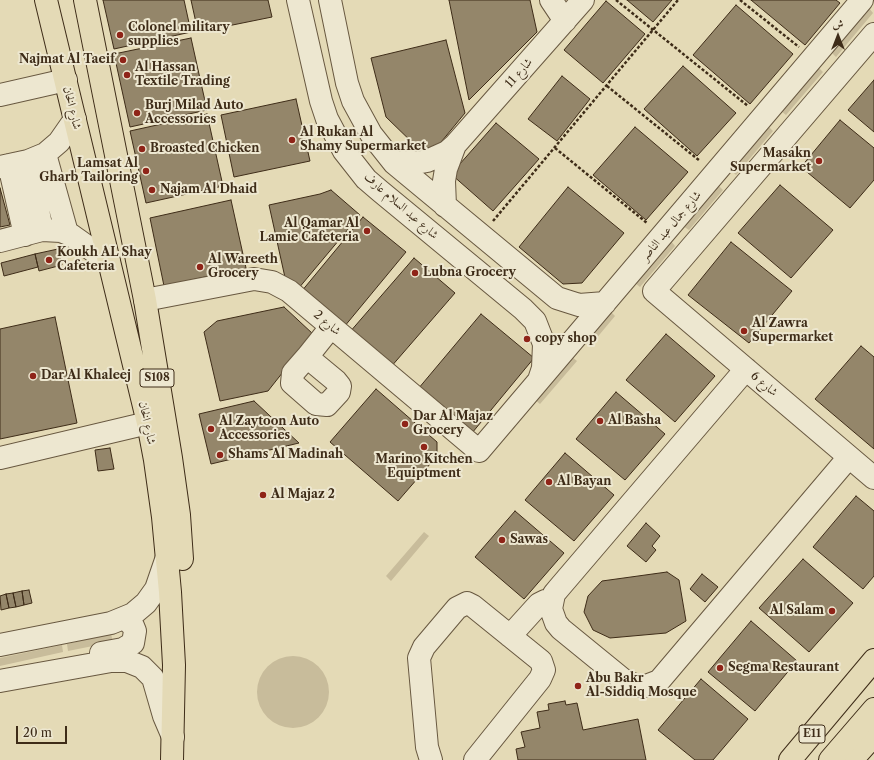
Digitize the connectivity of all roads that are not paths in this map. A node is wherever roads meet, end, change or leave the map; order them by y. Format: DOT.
graph roads {
  1 [pos="46,0"];
  2 [pos="85,0"];
  3 [pos="298,0"];
  4 [pos="314,0"];
  5 [pos="328,0"];
  6 [pos="551,0"];
  7 [pos="583,0"];
  8 [pos="855,3"];
  9 [pos="565,21"];
  10 [pos="874,34"];
  11 [pos="66,80"];
  12 [pos="0,95"];
  13 [pos="75,118"];
  14 [pos="455,145"];
  15 [pos="21,162"];
  16 [pos="394,163"];
  17 [pos="445,206"];
  18 [pos="415,220"];
  19 [pos="34,233"];
  20 [pos="67,233"];
  21 [pos="0,241"];
  22 [pos="501,251"];
  23 [pos="109,262"];
  24 [pos="145,300"];
  25 [pos="605,303"];
  26 [pos="331,327"];
  27 [pos="307,356"];
  28 [pos="746,369"];
  29 [pos="539,380"];
  30 [pos="148,424"];
  31 [pos="478,451"];
  32 [pos="849,457"];
  33 [pos="0,458"];
  34 [pos="874,478"];
  35 [pos="167,557"];
  36 [pos="552,602"];
  37 [pos="125,618"];
  38 [pos="510,636"];
  39 [pos="0,645"];
  40 [pos="874,660"];
  41 [pos="28,676"];
  42 [pos="0,681"];
  43 [pos="874,709"];
  44 [pos="874,734"];
  45 [pos="173,737"];
  46 [pos="172,760"];
  47 [pos="187,760"];
  48 [pos="431,760"];
  49 [pos="475,760"];
  50 [pos="790,760"];
  51 [pos="830,760"];
  52 [pos="852,760"];
  1 -- 11 [label="main road, شارع الخان / S108"];
  2 -- 24 [label="main road, شارع الخان / S108"];
  3 -- 18 [label="street, شارع عبد السلام عارف"];
  4 -- 5 [label="street"];
  5 -- 16 [label="street"];
  6 -- 9 [label="street"];
  7 -- 9 [label="street, شارع 11"];
  8 -- 25 [label="street, شارع جمال عبد الناصر"];
  9 -- 14 [label="street, شارع 11"];
  10 -- 28 [label="street, شارع 6"];
  11 -- 12 [label="street"];
  11 -- 13 [label="main road, شارع الخان / S108"];
  13 -- 15 [label="street"];
  13 -- 23 [label="main road, شارع الخان / S108"];
  14 -- 16 [label="street, شارع 11"];
  14 -- 17 [label="street, شارع 11"];
  15 -- 19 [label="street"];
  15 -- 20 [label="street"];
  16 -- 17 [label="street"];
  17 -- 22 [label="street"];
  18 -- 22 [label="street"];
  18 -- 29 [label="street, شارع عبد السلام عارف"];
  19 -- 20 [label="street"];
  19 -- 21 [label="street"];
  20 -- 23 [label="street"];
  22 -- 25 [label="street"];
  23 -- 30 [label="main road, شارع الخان / S108"];
  24 -- 26 [label="street, شارع 2"];
  24 -- 47 [label="main road, شارع الخان / S108"];
  25 -- 29 [label="street, شارع جمال عبد الناصر"];
  26 -- 27 [label="street"];
  26 -- 31 [label="street, شارع 2"];
  28 -- 32 [label="street, شارع 6"];
  28 -- 36 [label="street"];
  29 -- 31 [label="street, شارع جمال عبد الناصر"];
  30 -- 33 [label="street"];
  30 -- 35 [label="main road, شارع الخان / S108"];
  32 -- 34 [label="street, شارع 6"];
  32 -- 36 [label="street"];
  35 -- 37 [label="street"];
  35 -- 45 [label="main road, شارع الخان / S108"];
  36 -- 38 [label="street"];
  37 -- 39 [label="street"];
  37 -- 41 [label="street"];
  38 -- 48 [label="street"];
  38 -- 49 [label="street"];
  40 -- 50 [label="main road, E11"];
  41 -- 42 [label="street"];
  41 -- 45 [label="street"];
  43 -- 51 [label="main road, E11"];
  44 -- 52 [label="main road"];
  45 -- 46 [label="main road, شارع الخان / S108"];
}
